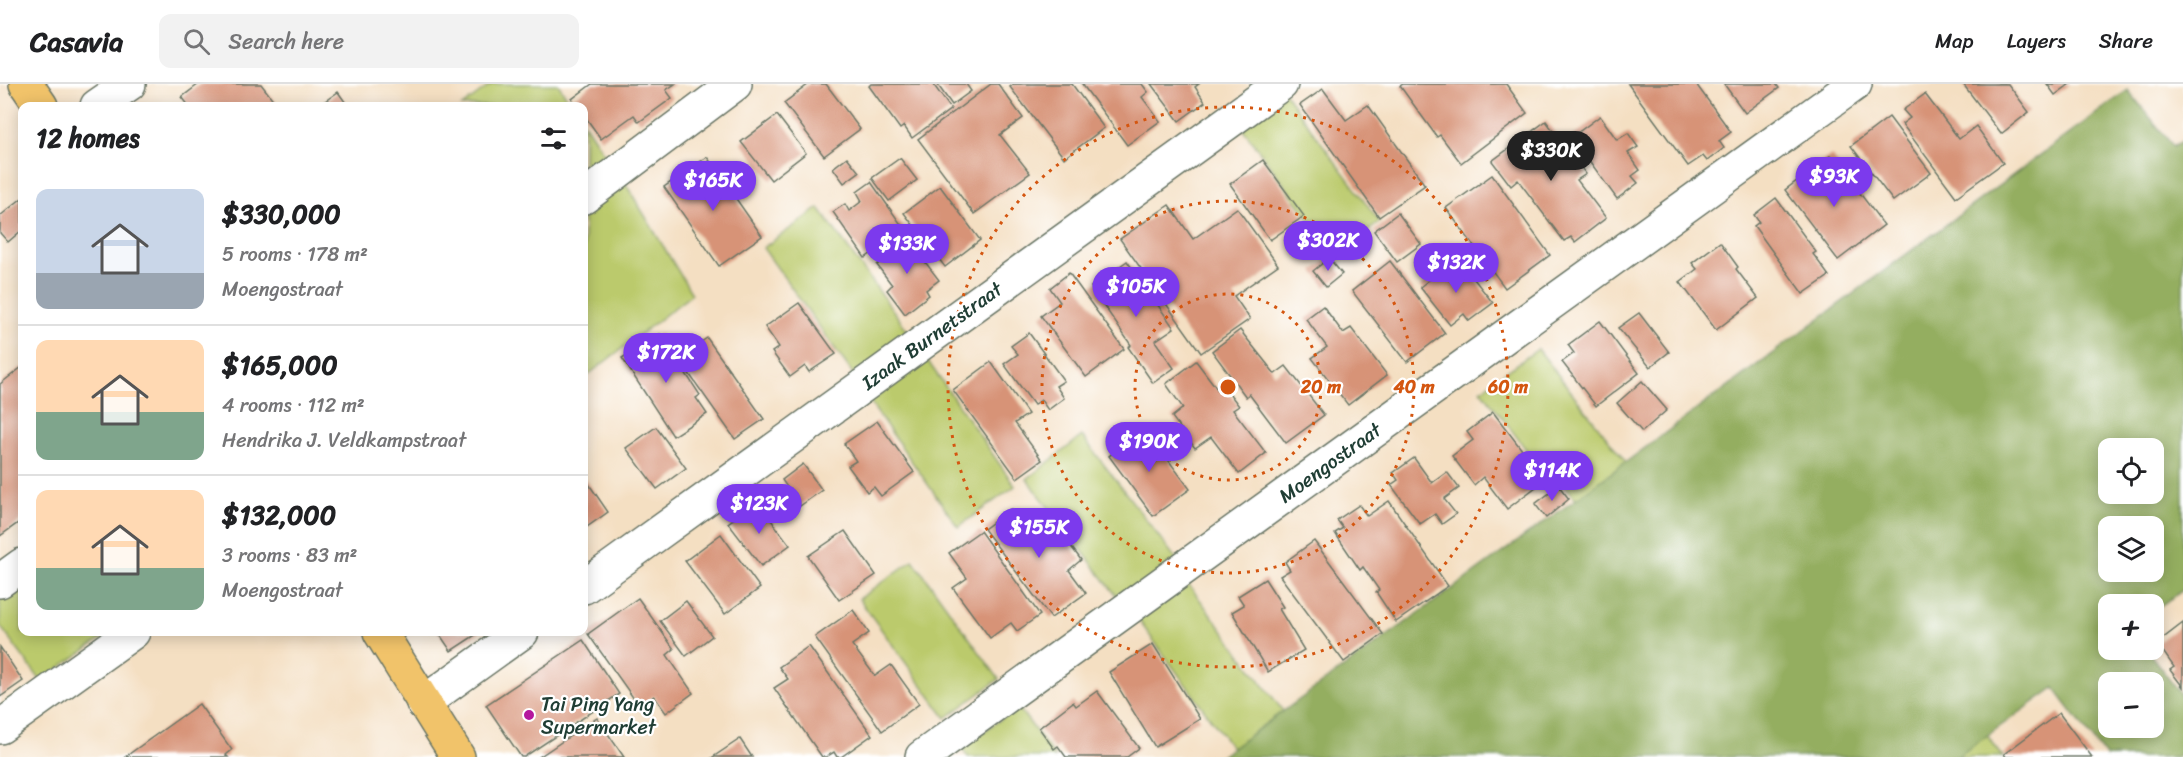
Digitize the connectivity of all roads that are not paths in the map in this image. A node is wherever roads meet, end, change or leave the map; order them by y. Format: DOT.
graph roads {
  1 [pos="26,84"];
  2 [pos="129,84"];
  3 [pos="735,84"];
  4 [pos="1281,84"];
  5 [pos="1856,84"];
  6 [pos="38,102"];
  7 [pos="103,102"];
  8 [pos="588,194"];
  9 [pos="18,567"];
  10 [pos="0,581"];
  11 [pos="588,584"];
  12 [pos="126,636"];
  13 [pos="382,636"];
  14 [pos="516,636"];
  15 [pos="423,703"];
  16 [pos="0,727"];
  17 [pos="457,756"];
  18 [pos="922,757"];
  1 -- 6 [label="main road"];
  2 -- 7 [label="street"];
  3 -- 8 [label="street"];
  4 -- 11 [label="street, Izaak Burnetstraat"];
  5 -- 18 [label="street, Moengostraat"];
  9 -- 10 [label="street"];
  12 -- 16 [label="street"];
  13 -- 15 [label="main road"];
  14 -- 15 [label="street"];
  15 -- 17 [label="main road"];
}
